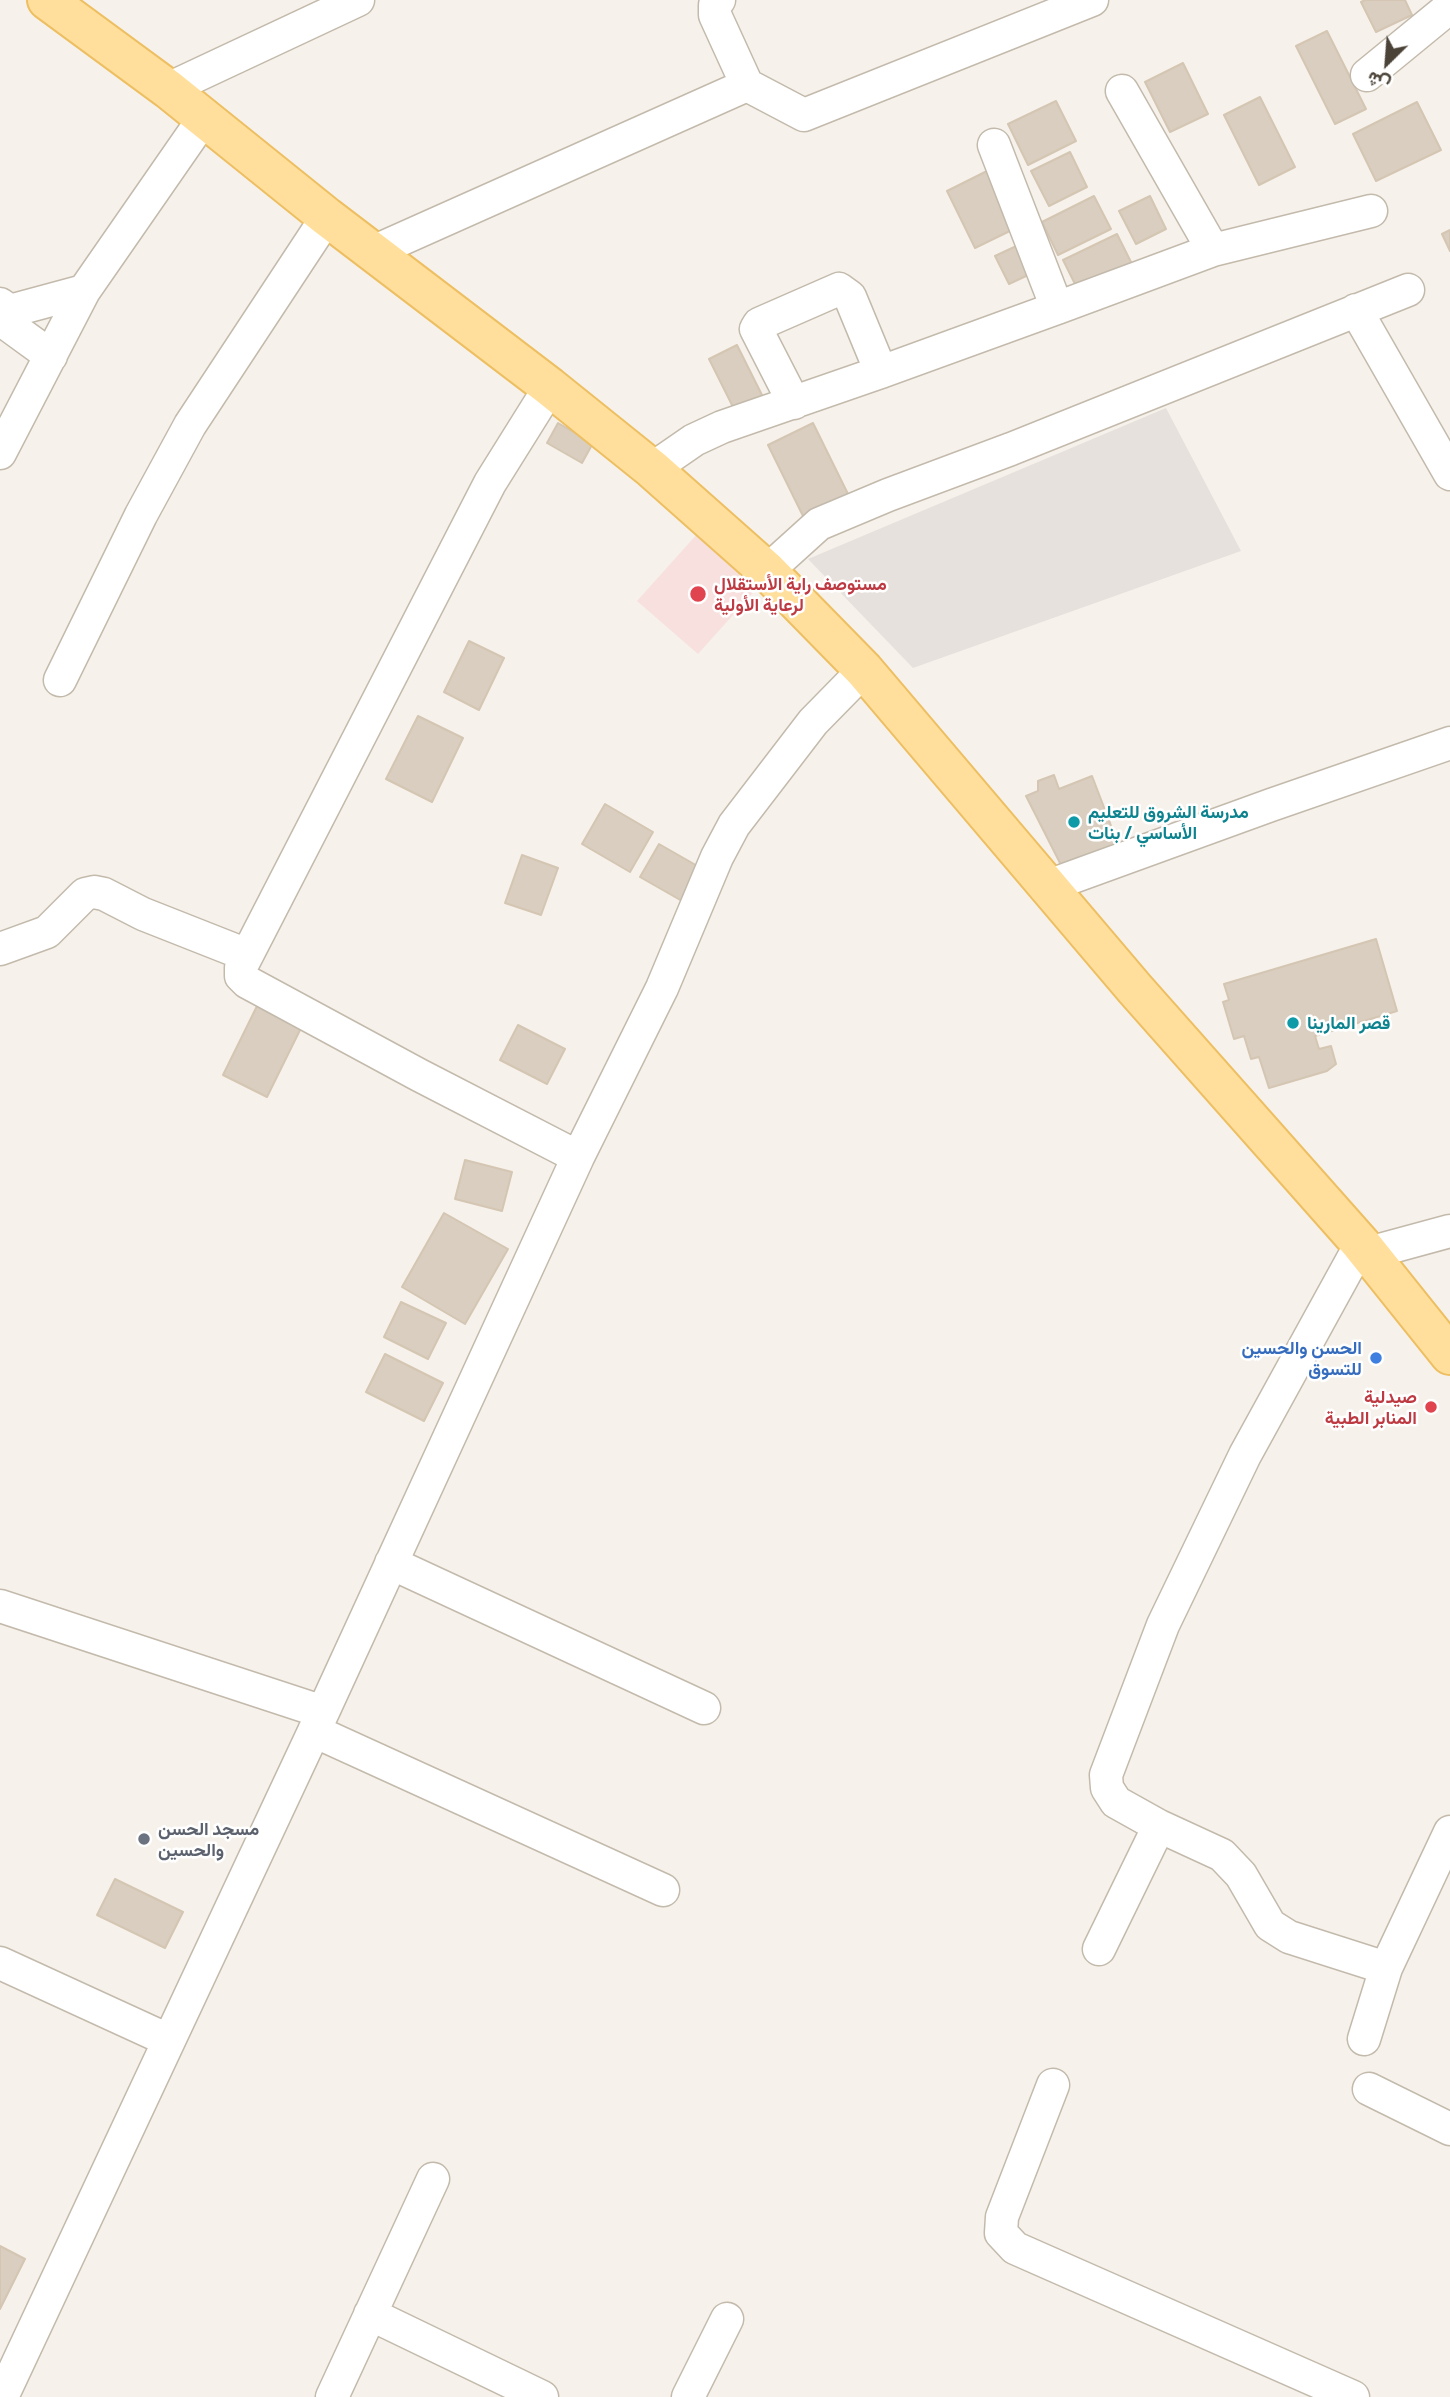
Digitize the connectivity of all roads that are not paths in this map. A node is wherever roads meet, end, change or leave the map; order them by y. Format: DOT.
graph roads {
  1 [pos="47,0"];
  2 [pos="358,0"];
  3 [pos="719,0"];
  4 [pos="1092,0"];
  5 [pos="1450,7"];
  6 [pos="1367,75"];
  7 [pos="747,85"];
  8 [pos="168,89"];
  9 [pos="1122,91"];
  10 [pos="204,118"];
  11 [pos="994,145"];
  12 [pos="1371,211"];
  13 [pos="327,217"];
  14 [pos="1213,250"];
  15 [pos="375,251"];
  16 [pos="1408,290"];
  17 [pos="84,291"];
  18 [pos="1057,307"];
  19 [pos="1356,310"];
  20 [pos="3,312"];
  21 [pos="51,356"];
  22 [pos="881,372"];
  23 [pos="550,387"];
  24 [pos="794,403"];
  25 [pos="0,453"];
  26 [pos="652,469"];
  27 [pos="1450,474"];
  28 [pos="767,571"];
  29 [pos="864,670"];
  30 [pos="60,680"];
  31 [pos="1450,743"];
  32 [pos="1048,886"];
  33 [pos="0,949"];
  34 [pos="247,955"];
  35 [pos="578,1157"];
  36 [pos="1450,1231"];
  37 [pos="1365,1248"];
  38 [pos="1450,1355"];
  39 [pos="391,1563"];
  40 [pos="0,1606"];
  41 [pos="704,1708"];
  42 [pos="318,1721"];
  43 [pos="1159,1826"];
  44 [pos="1450,1832"];
  45 [pos="663,1890"];
  46 [pos="1099,1949"];
  47 [pos="0,1963"];
  48 [pos="1387,1968"];
  49 [pos="1364,2039"];
  50 [pos="168,2040"];
  51 [pos="1053,2085"];
  52 [pos="1368,2089"];
  53 [pos="1450,2129"];
  54 [pos="433,2179"];
  55 [pos="370,2314"];
  56 [pos="727,2319"];
  57 [pos="13,2341"];
  58 [pos="531,2395"];
  59 [pos="2,2397"];
  60 [pos="332,2397"];
  61 [pos="688,2397"];
  62 [pos="1353,2397"];
  1 -- 8 [label="main road"];
  2 -- 8 [label="street"];
  3 -- 7 [label="street"];
  4 -- 7 [label="street"];
  5 -- 6 [label="street"];
  7 -- 15 [label="street"];
  8 -- 10 [label="main road"];
  9 -- 14 [label="street"];
  10 -- 13 [label="main road"];
  10 -- 17 [label="street"];
  11 -- 18 [label="street"];
  12 -- 14 [label="street"];
  13 -- 15 [label="main road"];
  13 -- 30 [label="street"];
  14 -- 18 [label="street"];
  15 -- 23 [label="main road"];
  16 -- 19 [label="street"];
  17 -- 20 [label="street"];
  17 -- 21 [label="street"];
  18 -- 22 [label="street"];
  19 -- 27 [label="street"];
  19 -- 28 [label="street"];
  20 -- 21 [label="street"];
  21 -- 25 [label="street"];
  22 -- 24 [label="street"];
  22 -- 24 [label="street"];
  23 -- 26 [label="main road"];
  23 -- 34 [label="street"];
  24 -- 26 [label="street"];
  26 -- 28 [label="main road"];
  28 -- 29 [label="main road"];
  29 -- 32 [label="main road"];
  29 -- 35 [label="street"];
  31 -- 32 [label="street"];
  32 -- 37 [label="main road"];
  33 -- 34 [label="street"];
  34 -- 35 [label="street"];
  35 -- 39 [label="street"];
  36 -- 37 [label="street"];
  37 -- 38 [label="main road"];
  37 -- 43 [label="street"];
  39 -- 41 [label="street"];
  39 -- 42 [label="street"];
  40 -- 42 [label="street"];
  42 -- 45 [label="street"];
  42 -- 50 [label="street"];
  43 -- 46 [label="street"];
  43 -- 48 [label="street"];
  44 -- 48 [label="street"];
  47 -- 50 [label="street"];
  48 -- 49 [label="street"];
  50 -- 57 [label="street"];
  51 -- 62 [label="street"];
  52 -- 53 [label="street"];
  54 -- 55 [label="street"];
  55 -- 58 [label="street"];
  55 -- 60 [label="street"];
  56 -- 61 [label="street"];
  57 -- 59 [label="street"];
}
